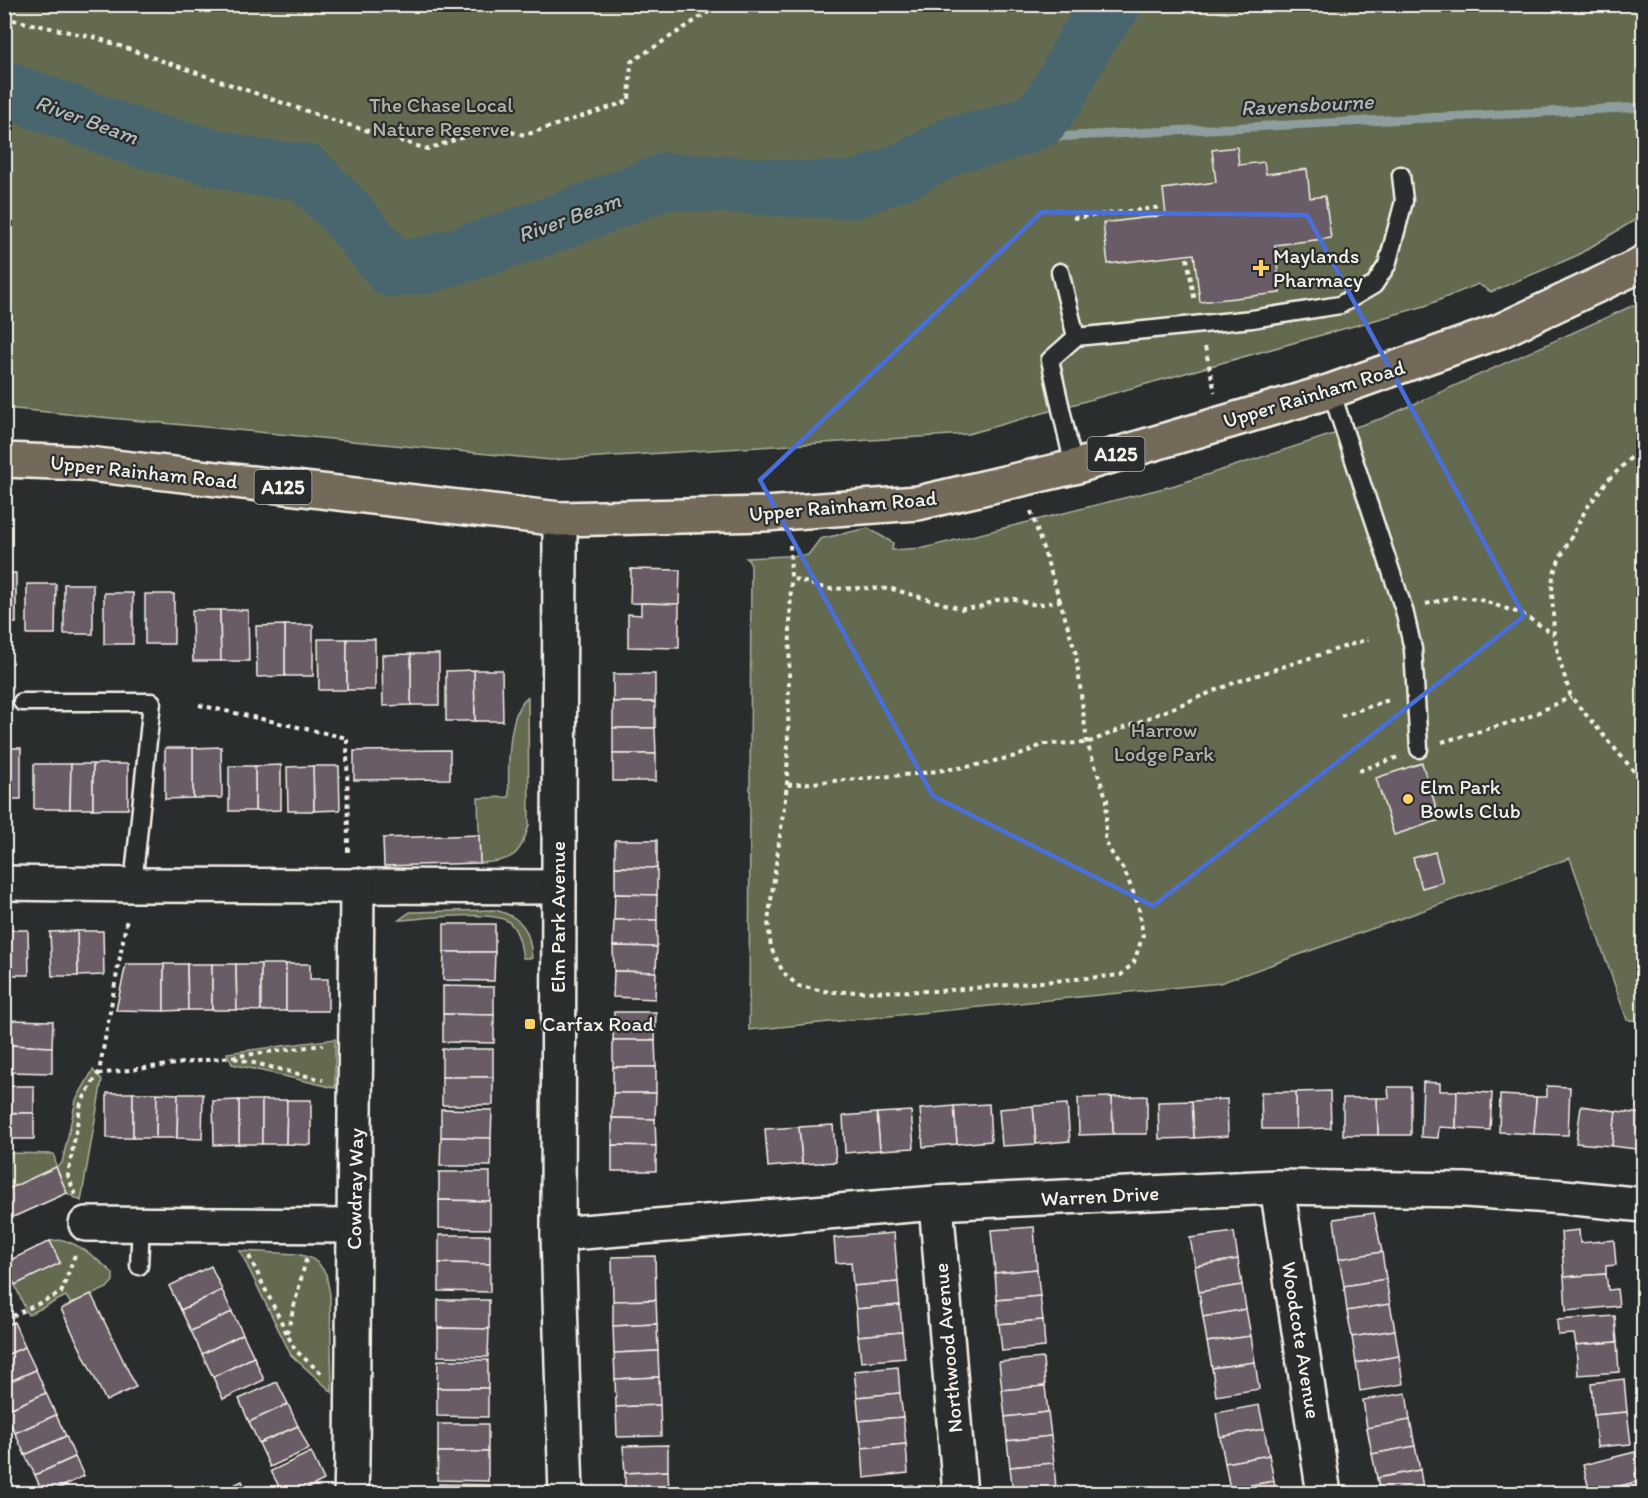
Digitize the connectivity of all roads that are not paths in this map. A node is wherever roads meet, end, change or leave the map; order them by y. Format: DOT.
graph roads {
  1 [pos="1401,175"];
  2 [pos="1644,262"];
  3 [pos="1060,272"];
  4 [pos="1076,337"];
  5 [pos="1331,391"];
  6 [pos="4,460"];
  7 [pos="1074,467"];
  8 [pos="560,519"];
  9 [pos="22,702"];
  10 [pos="1419,749"];
  11 [pos="4,883"];
  12 [pos="133,885"];
  13 [pos="353,885"];
  14 [pos="558,887"];
  15 [pos="1277,1187"];
  16 [pos="936,1203"];
  17 [pos="1644,1205"];
  18 [pos="86,1224"];
  19 [pos="141,1224"];
  20 [pos="355,1226"];
  21 [pos="558,1234"];
  22 [pos="139,1266"];
  23 [pos="351,1494"];
  24 [pos="566,1494"];
  25 [pos="960,1494"];
  26 [pos="1324,1494"];
  1 -- 4 [label="lane"];
  2 -- 5 [label="main road, Upper Rainham Road / A125"];
  3 -- 4 [label="lane"];
  4 -- 7 [label="lane"];
  5 -- 7 [label="main road, Upper Rainham Road / A125"];
  5 -- 10 [label="lane"];
  6 -- 8 [label="main road, Upper Rainham Road / A125"];
  7 -- 8 [label="main road, Upper Rainham Road / A125"];
  8 -- 14 [label="street, Elm Park Avenue"];
  9 -- 12 [label="lane"];
  11 -- 12 [label="street"];
  12 -- 13 [label="street"];
  13 -- 14 [label="street"];
  13 -- 20 [label="street, Cowdray Way"];
  14 -- 21 [label="street, Elm Park Avenue"];
  15 -- 16 [label="street, Warren Drive"];
  15 -- 17 [label="street, Warren Drive"];
  15 -- 26 [label="street, Woodcote Avenue"];
  16 -- 21 [label="street, Warren Drive"];
  16 -- 25 [label="street, Northwood Avenue"];
  18 -- 19 [label="street"];
  19 -- 20 [label="street"];
  19 -- 22 [label="lane"];
  20 -- 23 [label="street, Cowdray Way"];
  21 -- 24 [label="street, Elm Park Avenue"];
}
